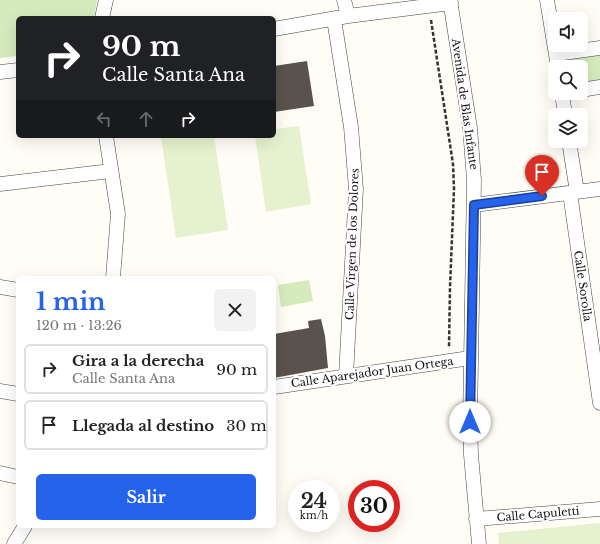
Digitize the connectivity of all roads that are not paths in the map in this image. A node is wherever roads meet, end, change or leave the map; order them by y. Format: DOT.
graph roads {
  1 [pos="106,0"];
  2 [pos="344,0"];
  3 [pos="547,0"];
  4 [pos="450,1"];
  5 [pos="102,16"];
  6 [pos="348,16"];
  7 [pos="334,19"];
  8 [pos="276,29"];
  9 [pos="600,48"];
  10 [pos="557,60"];
  11 [pos="560,60"];
  12 [pos="16,70"];
  13 [pos="0,72"];
  14 [pos="600,87"];
  15 [pos="588,89"];
  16 [pos="106,138"];
  17 [pos="570,148"];
  18 [pos="111,171"];
  19 [pos="0,184"];
  20 [pos="600,189"];
  21 [pos="573,193"];
  22 [pos="474,205"];
  23 [pos="113,276"];
  24 [pos="0,287"];
  25 [pos="16,290"];
  26 [pos="470,358"];
  27 [pos="346,376"];
  28 [pos="276,387"];
  29 [pos="0,391"];
  30 [pos="16,394"];
  31 [pos="600,403"];
  32 [pos="0,474"];
  33 [pos="16,477"];
  34 [pos="600,509"];
  35 [pos="476,519"];
  36 [pos="24,528"];
  37 [pos="14,544"];
  38 [pos="479,544"];
  1 -- 5 [label="street"];
  2 -- 6 [label="street"];
  3 -- 10 [label="street"];
  4 -- 6 [label="street"];
  4 -- 22 [label="street, Avenida de Blas Infante"];
  6 -- 7 [label="street"];
  7 -- 8 [label="street"];
  7 -- 27 [label="street, Calle Virgen de los Dolores"];
  9 -- 11 [label="street"];
  12 -- 13 [label="street"];
  14 -- 15 [label="street"];
  16 -- 18 [label="street"];
  17 -- 21 [label="street, Calle Sorolla"];
  18 -- 19 [label="street"];
  18 -- 23 [label="street"];
  20 -- 21 [label="street"];
  21 -- 22 [label="street"];
  21 -- 31 [label="street, Calle Sorolla"];
  22 -- 26 [label="street, Avenida de Blas Infante"];
  24 -- 25 [label="street"];
  26 -- 27 [label="street, Calle Aparejador Juan Ortega"];
  26 -- 35 [label="street, Avenida de Blas Infante"];
  27 -- 28 [label="street, Calle Aparejador Juan Ortega"];
  29 -- 30 [label="street"];
  32 -- 33 [label="street"];
  34 -- 35 [label="street, Calle Capuletti"];
  35 -- 38 [label="street, Avenida de Blas Infante"];
  36 -- 37 [label="street"];
}
